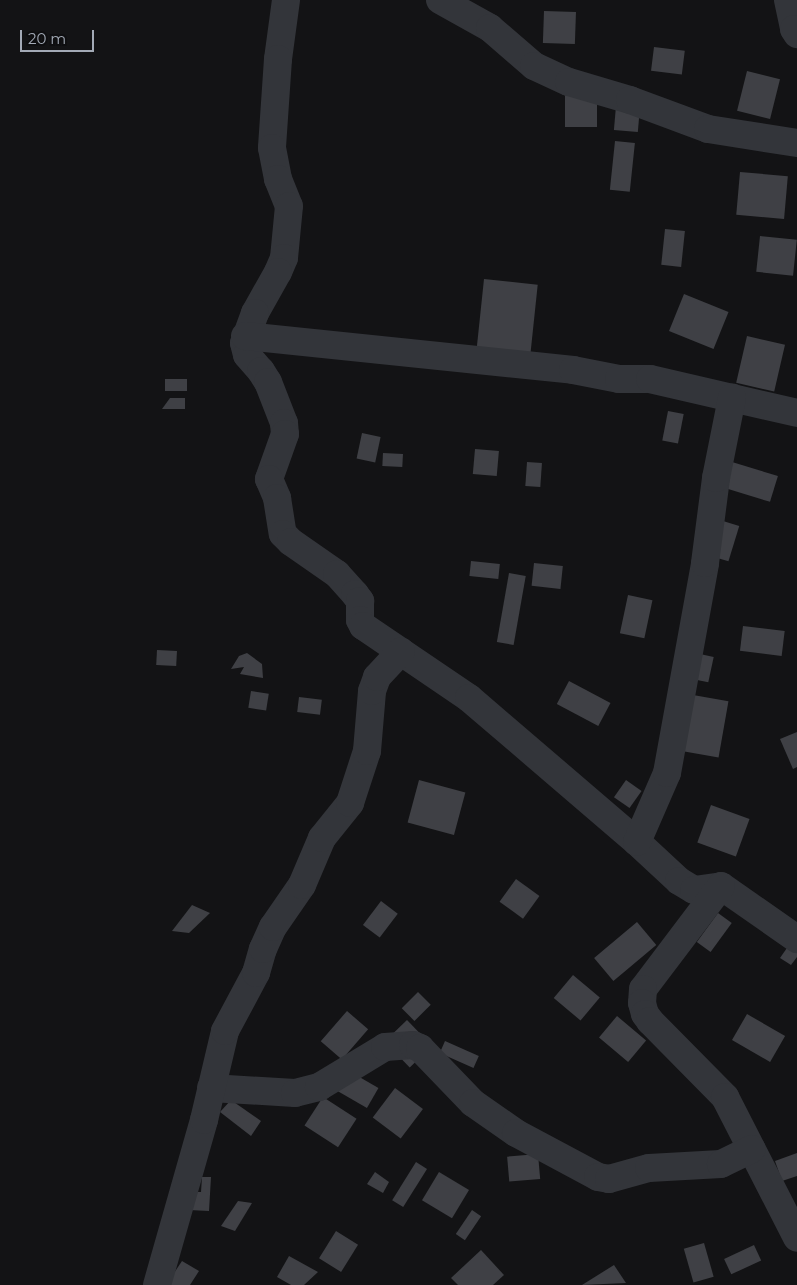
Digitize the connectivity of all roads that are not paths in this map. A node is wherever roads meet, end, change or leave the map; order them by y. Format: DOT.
graph roads {
  1 [pos="286,0"];
  2 [pos="440,0"];
  3 [pos="788,0"];
  4 [pos="797,34"];
  5 [pos="797,143"];
  6 [pos="245,336"];
  7 [pos="732,398"];
  8 [pos="797,413"];
  9 [pos="401,651"];
  10 [pos="637,842"];
  11 [pos="721,886"];
  12 [pos="797,939"];
  13 [pos="211,1088"];
  14 [pos="752,1149"];
  15 [pos="797,1238"];
  16 [pos="157,1285"];
  1 -- 6 [label="street"];
  2 -- 5 [label="street"];
  3 -- 4 [label="street"];
  6 -- 7 [label="street"];
  6 -- 9 [label="street"];
  7 -- 8 [label="street"];
  7 -- 10 [label="street"];
  9 -- 10 [label="street"];
  9 -- 13 [label="street"];
  10 -- 11 [label="street"];
  11 -- 12 [label="street"];
  11 -- 14 [label="street"];
  13 -- 14 [label="street"];
  13 -- 16 [label="street"];
  14 -- 15 [label="street"];
}
